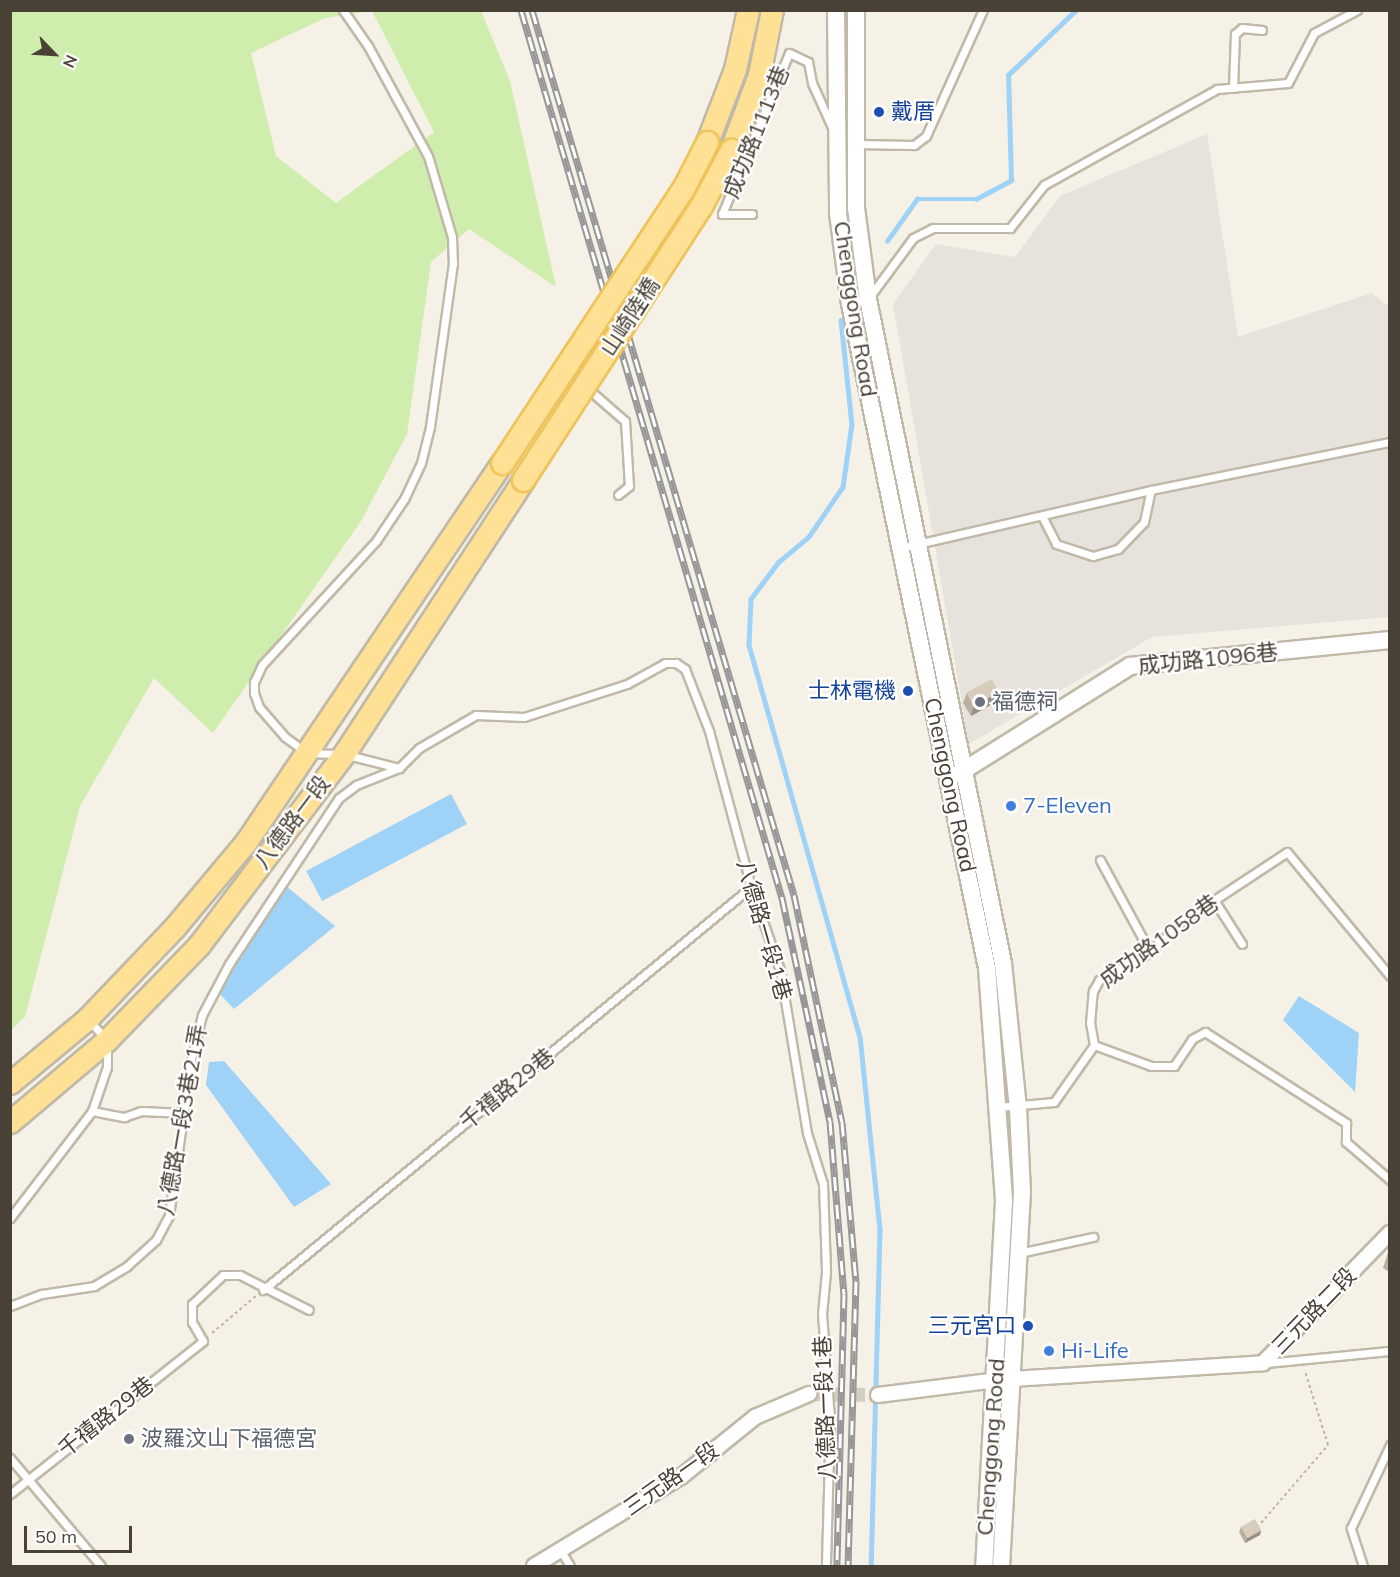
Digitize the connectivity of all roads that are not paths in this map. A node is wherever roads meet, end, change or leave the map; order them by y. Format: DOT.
graph roads {
  1 [pos="343,10"];
  2 [pos="748,10"];
  3 [pos="772,10"];
  4 [pos="836,10"];
  5 [pos="856,10"];
  6 [pos="983,10"];
  7 [pos="1357,10"];
  8 [pos="1262,30"];
  9 [pos="1233,88"];
  10 [pos="838,140"];
  11 [pos="856,144"];
  12 [pos="752,214"];
  13 [pos="868,299"];
  14 [pos="850,304"];
  15 [pos="585,387"];
  16 [pos="1389,442"];
  17 [pos="502,463"];
  18 [pos="523,480"];
  19 [pos="1151,490"];
  20 [pos="618,495"];
  21 [pos="1042,516"];
  22 [pos="918,545"];
  23 [pos="900,548"];
  24 [pos="1389,640"];
  25 [pos="307,753"];
  26 [pos="344,754"];
  27 [pos="399,768"];
  28 [pos="966,771"];
  29 [pos="949,777"];
  30 [pos="1100,860"];
  31 [pos="751,887"];
  32 [pos="1214,900"];
  33 [pos="1242,944"];
  34 [pos="1150,952"];
  35 [pos="1389,976"];
  36 [pos="87,1019"];
  37 [pos="107,1040"];
  38 [pos="1094,1045"];
  39 [pos="10,1083"];
  40 [pos="998,1107"];
  41 [pos="1018,1108"];
  42 [pos="92,1111"];
  43 [pos="184,1113"];
  44 [pos="10,1122"];
  45 [pos="1389,1180"];
  46 [pos="10,1218"];
  47 [pos="1389,1233"];
  48 [pos="1093,1237"];
  49 [pos="1019,1253"];
  50 [pos="263,1290"];
  51 [pos="10,1306"];
  52 [pos="309,1310"];
  53 [pos="1389,1351"];
  54 [pos="1263,1363"];
  55 [pos="1004,1381"];
  56 [pos="808,1394"];
  57 [pos="878,1395"];
  58 [pos="1389,1445"];
  59 [pos="10,1458"];
  60 [pos="28,1478"];
  61 [pos="10,1494"];
  62 [pos="561,1551"];
  63 [pos="101,1566"];
  64 [pos="534,1566"];
  65 [pos="570,1566"];
  66 [pos="826,1566"];
  67 [pos="984,1566"];
  68 [pos="1001,1566"];
  69 [pos="1363,1566"];
  1 -- 25 [label="lane"];
  2 -- 17 [label="main road, 山崎陸橋, bridge"];
  3 -- 15 [label="main road, 山崎陸橋, bridge"];
  4 -- 10 [label="street, Chenggong Road"];
  5 -- 11 [label="street, Chenggong Road"];
  6 -- 11 [label="lane"];
  7 -- 9 [label="lane"];
  8 -- 9 [label="lane"];
  9 -- 13 [label="lane"];
  10 -- 11 [label="lane"];
  10 -- 12 [label="lane, 成功路1113巷"];
  10 -- 14 [label="street, Chenggong Road"];
  11 -- 13 [label="street, Chenggong Road"];
  13 -- 14 [label="lane"];
  13 -- 22 [label="street, Chenggong Road"];
  14 -- 23 [label="street, Chenggong Road"];
  15 -- 18 [label="main road, 山崎陸橋, bridge"];
  15 -- 20 [label="lane"];
  16 -- 19 [label="lane"];
  17 -- 25 [label="main road, 八德路一段"];
  18 -- 26 [label="main road, 八德路一段"];
  19 -- 21 [label="lane"];
  19 -- 21 [label="lane"];
  21 -- 22 [label="lane"];
  22 -- 23 [label="lane"];
  22 -- 28 [label="street, Chenggong Road"];
  23 -- 29 [label="street, Chenggong Road"];
  24 -- 28 [label="street, 成功路1096巷"];
  25 -- 26 [label="lane"];
  25 -- 36 [label="main road, 八德路一段"];
  26 -- 27 [label="lane"];
  26 -- 37 [label="main road, 八德路一段"];
  27 -- 31 [label="lane, 八德路一段1巷"];
  27 -- 43 [label="lane, 八德路一段3巷21弄"];
  28 -- 29 [label="street, 成功路1096巷"];
  28 -- 41 [label="street, Chenggong Road"];
  29 -- 40 [label="street, Chenggong Road"];
  30 -- 34 [label="lane"];
  31 -- 50 [label="lane, 千禧路29巷"];
  31 -- 66 [label="lane, 八德路一段1巷"];
  32 -- 33 [label="lane"];
  32 -- 34 [label="lane, 成功路1058巷"];
  32 -- 35 [label="lane, 成功路1058巷"];
  34 -- 38 [label="lane, 成功路1058巷"];
  36 -- 37 [label="lane"];
  36 -- 39 [label="main road, 八德路一段"];
  37 -- 42 [label="lane"];
  37 -- 44 [label="main road, 八德路一段"];
  38 -- 41 [label="lane"];
  38 -- 45 [label="lane"];
  40 -- 41 [label="lane"];
  40 -- 55 [label="street, Chenggong Road"];
  41 -- 49 [label="street, Chenggong Road"];
  42 -- 43 [label="lane"];
  42 -- 46 [label="lane"];
  43 -- 51 [label="lane, 八德路一段3巷21弄"];
  47 -- 54 [label="street, 三元路二段"];
  48 -- 49 [label="lane"];
  49 -- 55 [label="street, Chenggong Road"];
  50 -- 52 [label="lane"];
  50 -- 60 [label="lane, 千禧路29巷"];
  53 -- 54 [label="lane"];
  54 -- 55 [label="street, 三元路二段"];
  55 -- 57 [label="street"];
  55 -- 67 [label="street, Chenggong Road"];
  55 -- 68 [label="street, Chenggong Road"];
  56 -- 62 [label="street, 三元路一段"];
  58 -- 69 [label="lane"];
  59 -- 60 [label="lane"];
  60 -- 61 [label="lane, 千禧路29巷"];
  60 -- 63 [label="lane"];
  62 -- 64 [label="street, 三元路一段"];
  62 -- 65 [label="lane"];
}
